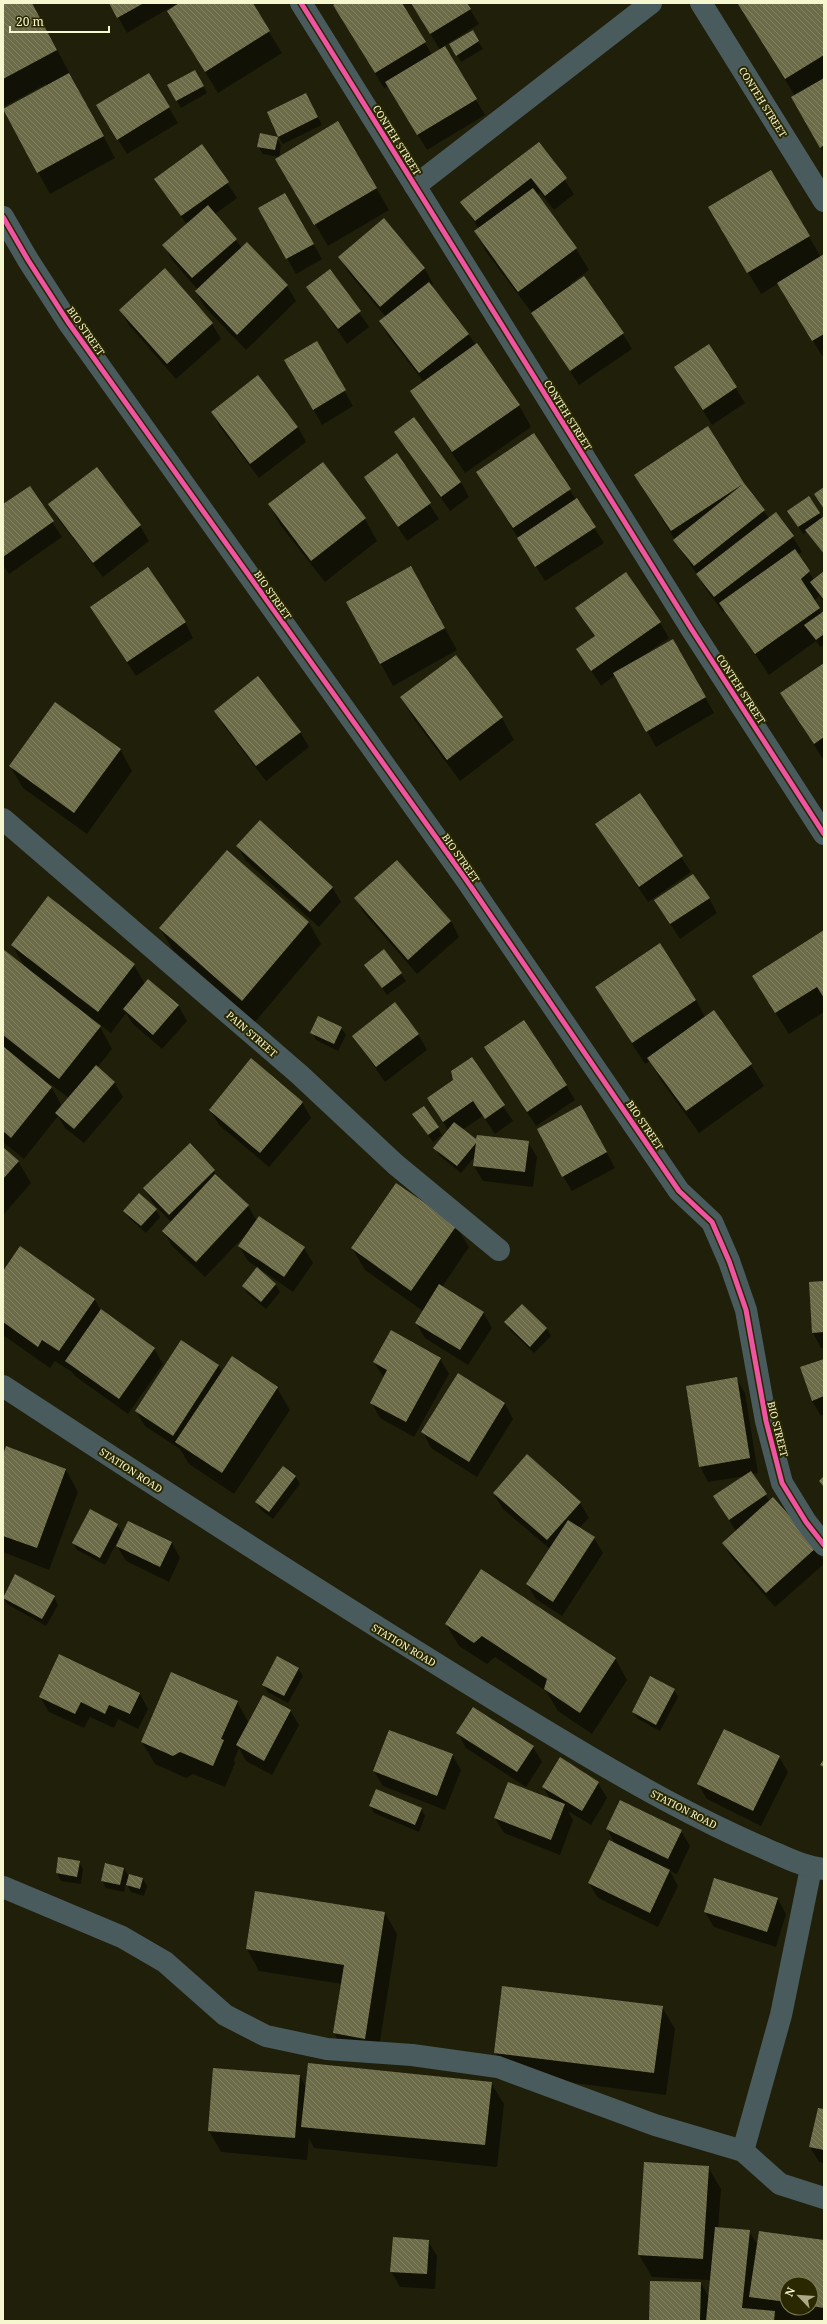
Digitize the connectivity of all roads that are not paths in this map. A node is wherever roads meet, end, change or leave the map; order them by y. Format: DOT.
graph roads {
  1 [pos="301,3"];
  2 [pos="651,3"];
  3 [pos="701,3"];
  4 [pos="415,186"];
  5 [pos="824,201"];
  6 [pos="3,217"];
  7 [pos="3,819"];
  8 [pos="824,834"];
  9 [pos="499,1250"];
  10 [pos="3,1386"];
  11 [pos="824,1545"];
  12 [pos="818,1869"];
  13 [pos="3,1887"];
  14 [pos="743,2150"];
  15 [pos="824,2198"];
  1 -- 4 [label="street, CONTEH STREET"];
  2 -- 4 [label="street"];
  3 -- 5 [label="street, CONTEH STREET"];
  4 -- 8 [label="street, CONTEH STREET"];
  6 -- 11 [label="street, BIO STREET"];
  7 -- 9 [label="street, PAIN STREET"];
  10 -- 12 [label="main road, STATION ROAD"];
  12 -- 14 [label="street"];
  13 -- 14 [label="street"];
  14 -- 15 [label="street"];
}
